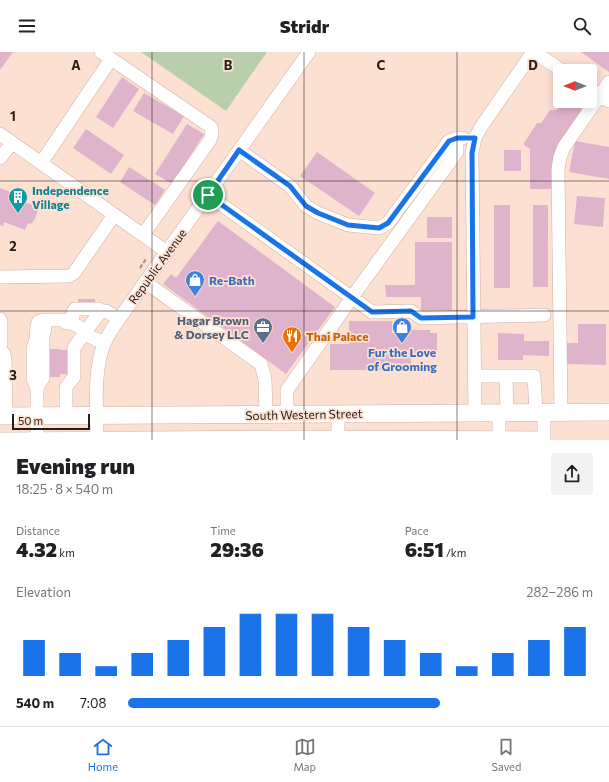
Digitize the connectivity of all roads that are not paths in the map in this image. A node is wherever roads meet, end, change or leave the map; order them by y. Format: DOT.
graph roads {
  1 [pos="309,52"];
  2 [pos="534,52"];
  3 [pos="106,56"];
  4 [pos="553,64"];
  5 [pos="609,82"];
  6 [pos="600,95"];
  7 [pos="0,134"];
  8 [pos="457,138"];
  9 [pos="475,138"];
  10 [pos="12,143"];
  11 [pos="239,150"];
  12 [pos="0,158"];
  13 [pos="41,163"];
  14 [pos="208,195"];
  15 [pos="114,215"];
  16 [pos="143,235"];
  17 [pos="167,252"];
  18 [pos="0,277"];
  19 [pos="145,282"];
  20 [pos="353,297"];
  21 [pos="101,311"];
  22 [pos="544,315"];
  23 [pos="473,317"];
  24 [pos="0,319"];
  25 [pos="119,319"];
  26 [pos="73,323"];
  27 [pos="85,332"];
  28 [pos="104,343"];
  29 [pos="1,347"];
  30 [pos="474,376"];
  31 [pos="506,376"];
  32 [pos="74,377"];
  33 [pos="97,377"];
  34 [pos="503,412"];
  35 [pos="540,412"];
  36 [pos="561,412"];
  37 [pos="609,412"];
  38 [pos="338,413"];
  39 [pos="475,413"];
  40 [pos="266,414"];
  41 [pos="287,414"];
  42 [pos="3,416"];
  43 [pos="37,416"];
  44 [pos="66,416"];
  45 [pos="97,416"];
  46 [pos="499,437"];
  47 [pos="338,438"];
  48 [pos="0,439"];
  49 [pos="37,439"];
  50 [pos="544,439"];
  51 [pos="97,440"];
  1 -- 11 [label="street, Republic Avenue"];
  2 -- 4 [label="street"];
  2 -- 9 [label="street"];
  3 -- 13 [label="street"];
  3 -- 16 [label="street"];
  5 -- 6 [label="street"];
  6 -- 36 [label="street"];
  7 -- 10 [label="street"];
  8 -- 9 [label="street"];
  8 -- 11 [label="street"];
  8 -- 20 [label="street"];
  9 -- 23 [label="street"];
  10 -- 12 [label="street"];
  10 -- 13 [label="street"];
  11 -- 14 [label="street, Republic Avenue"];
  13 -- 15 [label="street"];
  14 -- 17 [label="street, Republic Avenue"];
  14 -- 20 [label="street"];
  15 -- 16 [label="street"];
  15 -- 18 [label="street"];
  16 -- 17 [label="street"];
  17 -- 19 [label="street, Republic Avenue"];
  19 -- 25 [label="street, Republic Avenue"];
  19 -- 40 [label="street"];
  20 -- 23 [label="street"];
  20 -- 41 [label="street"];
  21 -- 25 [label="street"];
  21 -- 26 [label="street"];
  21 -- 27 [label="street"];
  22 -- 23 [label="street"];
  23 -- 30 [label="street"];
  24 -- 29 [label="street"];
  25 -- 28 [label="street, Republic Avenue"];
  26 -- 27 [label="street"];
  26 -- 43 [label="street"];
  27 -- 28 [label="street"];
  27 -- 32 [label="street"];
  28 -- 33 [label="street, Republic Avenue"];
  29 -- 42 [label="street"];
  30 -- 31 [label="street"];
  30 -- 39 [label="street"];
  31 -- 34 [label="street"];
  31 -- 35 [label="street"];
  32 -- 33 [label="street"];
  32 -- 44 [label="street"];
  33 -- 45 [label="street, Republic Avenue"];
  34 -- 35 [label="main road, South Western Street"];
  34 -- 39 [label="main road, South Western Street"];
  34 -- 46 [label="street"];
  35 -- 36 [label="main road, South Western Street"];
  35 -- 50 [label="street"];
  36 -- 37 [label="main road, South Western Street"];
  38 -- 39 [label="main road, South Western Street"];
  38 -- 41 [label="main road, South Western Street"];
  38 -- 47 [label="street"];
  40 -- 41 [label="main road, South Western Street"];
  40 -- 45 [label="main road, South Western Street"];
  42 -- 43 [label="main road, South Western Street"];
  43 -- 44 [label="main road, South Western Street"];
  43 -- 49 [label="street"];
  44 -- 45 [label="main road, South Western Street"];
  45 -- 51 [label="street, Republic Avenue"];
  46 -- 47 [label="street, South Western Street"];
  46 -- 50 [label="street, South Western Street"];
  47 -- 51 [label="street, South Western Street"];
  48 -- 49 [label="street, South Western Street"];
  49 -- 51 [label="street, South Western Street"];
}
